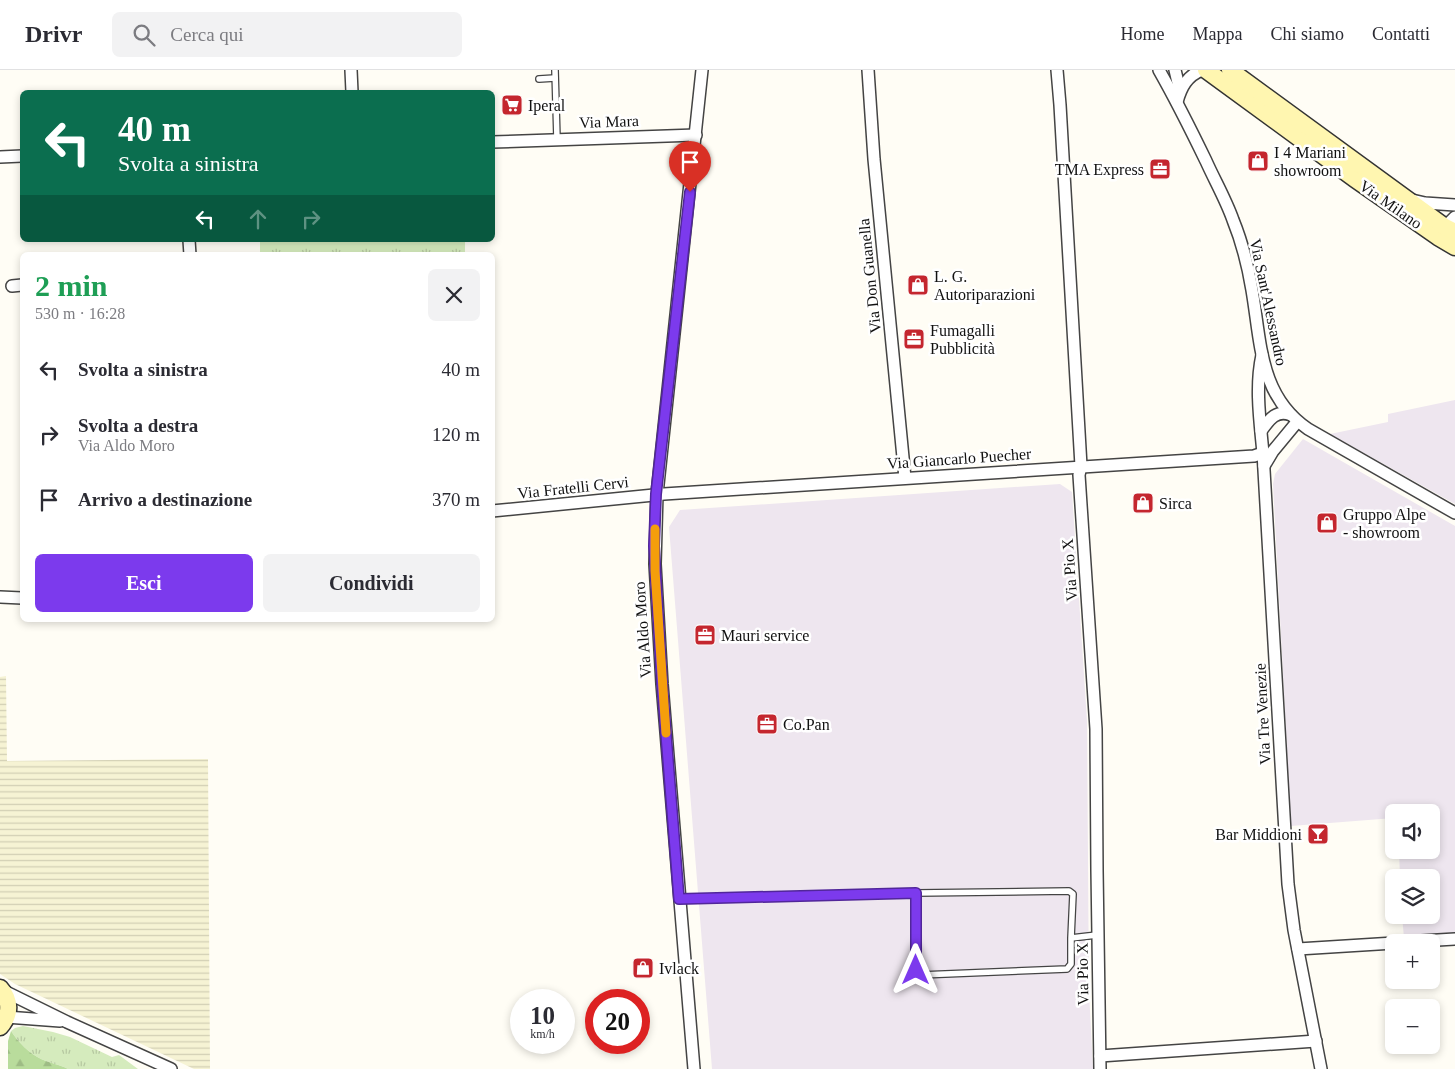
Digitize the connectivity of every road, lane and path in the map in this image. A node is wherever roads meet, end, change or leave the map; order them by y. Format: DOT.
graph roads {
  1 [pos="351,70"];
  2 [pos="555,70"];
  3 [pos="702,70"];
  4 [pos="868,70"];
  5 [pos="1057,70"];
  6 [pos="1159,70"];
  7 [pos="1175,70"];
  8 [pos="1202,70"];
  9 [pos="1206,70"];
  10 [pos="1230,70"];
  11 [pos="556,78"];
  12 [pos="539,79"];
  13 [pos="352,90"];
  14 [pos="1179,96"];
  15 [pos="696,135"];
  16 [pos="557,139"];
  17 [pos="495,142"];
  18 [pos="0,156"];
  19 [pos="20,156"];
  20 [pos="1406,199"];
  21 [pos="1455,205"];
  22 [pos="1452,233"];
  23 [pos="1262,355"];
  24 [pos="1294,418"];
  25 [pos="1261,431"];
  26 [pos="1263,453"];
  27 [pos="1081,466"];
  28 [pos="1264,466"];
  29 [pos="905,478"];
  30 [pos="656,494"];
  31 [pos="495,511"];
  32 [pos="1455,512"];
  33 [pos="0,597"];
  34 [pos="20,598"];
  35 [pos="916,893"];
  36 [pos="679,899"];
  37 [pos="1098,935"];
  38 [pos="1071,938"];
  39 [pos="1455,940"];
  40 [pos="1440,941"];
  41 [pos="1385,944"];
  42 [pos="1298,949"];
  43 [pos="1,989"];
  44 [pos="3,1022"];
  45 [pos="67,1022"];
  46 [pos="1316,1041"];
  47 [pos="1100,1056"];
  48 [pos="171,1069"];
  49 [pos="694,1069"];
  50 [pos="1100,1069"];
  51 [pos="1321,1069"];
  1 -- 13 [label="street"];
  2 -- 11 [label="lane"];
  3 -- 15 [label="street, Via Aldo Moro"];
  4 -- 29 [label="street, Via Don Guanella"];
  5 -- 27 [label="street, Via Pio X"];
  6 -- 14 [label="street"];
  7 -- 14 [label="street"];
  8 -- 14 [label="street"];
  9 -- 22 [label="main road, Via Milano"];
  10 -- 20 [label="main road, Via Milano"];
  11 -- 12 [label="lane"];
  11 -- 16 [label="lane"];
  14 -- 23 [label="street, Via Sant'Alessandro"];
  15 -- 16 [label="street, Via Mara"];
  15 -- 30 [label="street, Via Aldo Moro"];
  16 -- 17 [label="street, Via Mara"];
  18 -- 19 [label="street"];
  20 -- 21 [label="street"];
  20 -- 22 [label="main road, Via Milano"];
  23 -- 24 [label="street, Via Sant'Alessandro"];
  23 -- 25 [label="street, Via Tre Venezie"];
  24 -- 25 [label="street"];
  24 -- 28 [label="street"];
  24 -- 32 [label="street, Via Sant'Alessandro"];
  25 -- 26 [label="street, Via Tre Venezie"];
  26 -- 27 [label="street, Via Giancarlo Puecher"];
  26 -- 28 [label="street, Via Tre Venezie"];
  27 -- 29 [label="street, Via Giancarlo Puecher"];
  27 -- 37 [label="street, Via Pio X"];
  28 -- 42 [label="street, Via Tre Venezie"];
  29 -- 30 [label="street, Via Giancarlo Puecher"];
  30 -- 31 [label="street, Via Fratelli Cervi"];
  30 -- 36 [label="street, Via Aldo Moro"];
  33 -- 34 [label="street"];
  35 -- 36 [label="lane"];
  35 -- 38 [label="lane"];
  35 -- 38 [label="lane"];
  36 -- 49 [label="street, Via Aldo Moro"];
  37 -- 38 [label="lane"];
  37 -- 47 [label="street, Via Pio X"];
  39 -- 40 [label="street"];
  41 -- 42 [label="street"];
  42 -- 46 [label="street, Via Tre Venezie"];
  43 -- 44 [label="main road"];
  43 -- 45 [label="street"];
  44 -- 45 [label="street"];
  45 -- 48 [label="street"];
  46 -- 47 [label="street"];
  46 -- 51 [label="street, Via Tre Venezie"];
  47 -- 50 [label="street, Via Pio X"];
}
